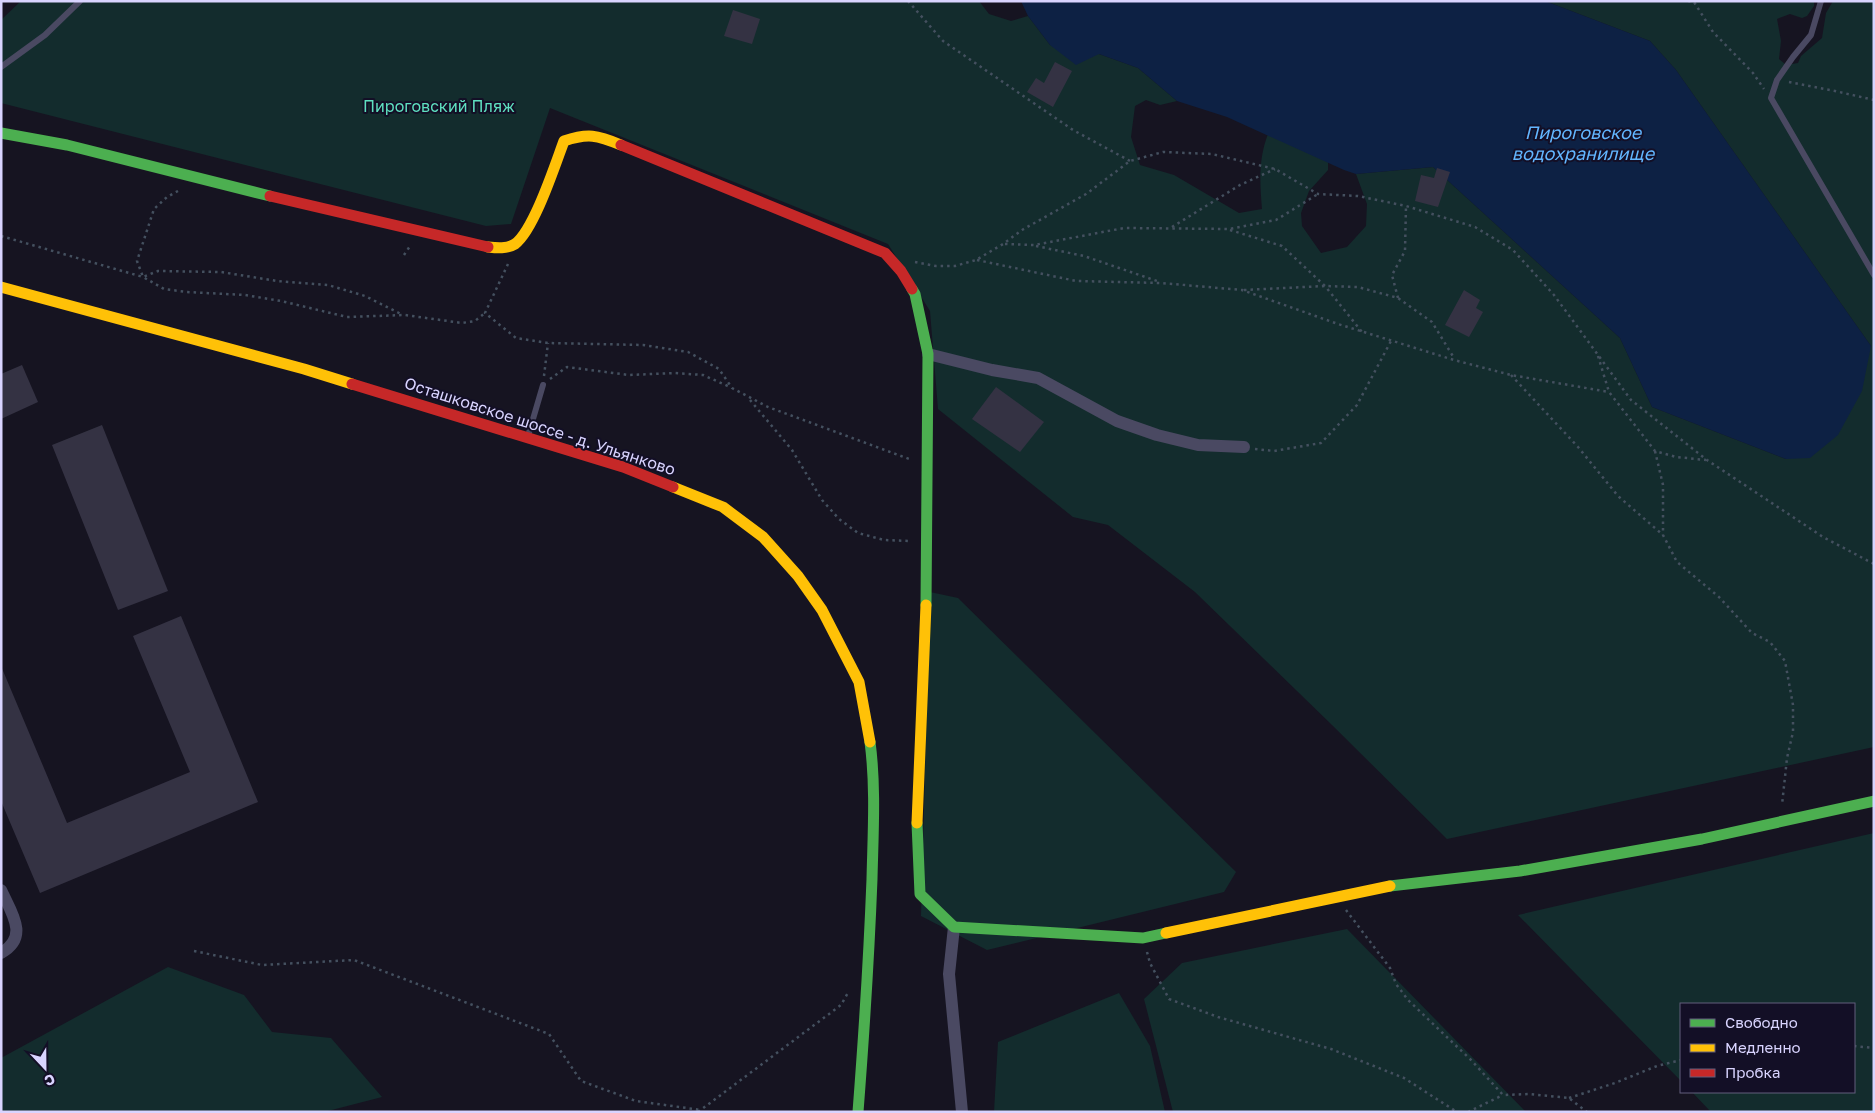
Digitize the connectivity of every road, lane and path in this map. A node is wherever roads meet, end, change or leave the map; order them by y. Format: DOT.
graph roads {
  1 [pos="80,1"];
  2 [pos="908,1"];
  3 [pos="1688,1"];
  4 [pos="1821,1"];
  5 [pos="1,67"];
  6 [pos="1777,80"];
  7 [pos="1771,98"];
  8 [pos="1874,100"];
  9 [pos="1,133"];
  10 [pos="1130,161"];
  11 [pos="1275,169"];
  12 [pos="200,179"];
  13 [pos="1318,194"];
  14 [pos="1406,206"];
  15 [pos="1171,228"];
  16 [pos="1228,230"];
  17 [pos="1,236"];
  18 [pos="516,244"];
  19 [pos="1003,244"];
  20 [pos="1034,246"];
  21 [pos="976,260"];
  22 [pos="913,262"];
  23 [pos="1874,275"];
  24 [pos="143,277"];
  25 [pos="1161,283"];
  26 [pos="1325,286"];
  27 [pos="1,287"];
  28 [pos="1242,290"];
  29 [pos="1398,298"];
  30 [pos="485,313"];
  31 [pos="405,315"];
  32 [pos="1362,332"];
  33 [pos="1391,341"];
  34 [pos="548,343"];
  35 [pos="928,354"];
  36 [pos="1598,354"];
  37 [pos="1454,360"];
  38 [pos="1511,376"];
  39 [pos="543,385"];
  40 [pos="732,388"];
  41 [pos="1609,392"];
  42 [pos="749,398"];
  43 [pos="528,437"];
  44 [pos="1244,447"];
  45 [pos="1655,451"];
  46 [pos="1707,460"];
  47 [pos="927,465"];
  48 [pos="1663,535"];
  49 [pos="927,542"];
  50 [pos="1874,564"];
  51 [pos="1874,801"];
  52 [pos="1780,822"];
  53 [pos="1,890"];
  54 [pos="1336,897"];
  55 [pos="954,927"];
  56 [pos="1143,938"];
  57 [pos="194,951"];
  58 [pos="1,953"];
  59 [pos="850,989"];
  60 [pos="1855,1046"];
  61 [pos="1874,1048"];
  62 [pos="1680,1060"];
  63 [pos="1503,1095"];
  64 [pos="1569,1098"];
  65 [pos="700,1111"];
  66 [pos="858,1112"];
  67 [pos="962,1112"];
  68 [pos="1457,1112"];
  69 [pos="1468,1112"];
  70 [pos="1587,1112"];
  1 -- 5 [label="lane"];
  2 -- 10 [label="path"];
  3 -- 7 [label="path"];
  4 -- 6 [label="lane"];
  6 -- 7 [label="lane"];
  6 -- 8 [label="path"];
  7 -- 23 [label="lane"];
  9 -- 12 [label="street"];
  10 -- 11 [label="path"];
  10 -- 19 [label="path"];
  11 -- 13 [label="path"];
  11 -- 15 [label="path"];
  12 -- 18 [label="street"];
  12 -- 24 [label="path"];
  13 -- 14 [label="path"];
  13 -- 16 [label="path"];
  14 -- 29 [label="path"];
  14 -- 36 [label="path"];
  15 -- 16 [label="path"];
  15 -- 20 [label="path"];
  16 -- 26 [label="path"];
  17 -- 24 [label="path"];
  18 -- 30 [label="path"];
  18 -- 35 [label="street"];
  19 -- 20 [label="path"];
  19 -- 21 [label="path"];
  20 -- 25 [label="path"];
  21 -- 22 [label="path"];
  21 -- 25 [label="path"];
  24 -- 31 [label="path"];
  24 -- 31 [label="path"];
  25 -- 28 [label="path"];
  26 -- 28 [label="path"];
  26 -- 29 [label="path"];
  26 -- 32 [label="path"];
  27 -- 43 [label="street, Осташковское шоссе - д. Ульянково"];
  28 -- 32 [label="path"];
  29 -- 37 [label="path"];
  30 -- 31 [label="path"];
  30 -- 34 [label="path"];
  32 -- 33 [label="path"];
  33 -- 37 [label="path"];
  33 -- 44 [label="path"];
  34 -- 39 [label="path"];
  34 -- 40 [label="path"];
  35 -- 44 [label="street"];
  35 -- 47 [label="street"];
  36 -- 41 [label="path"];
  36 -- 46 [label="path"];
  37 -- 38 [label="path"];
  38 -- 41 [label="path"];
  38 -- 48 [label="path"];
  39 -- 40 [label="path"];
  39 -- 43 [label="lane"];
  40 -- 42 [label="path"];
  41 -- 45 [label="path"];
  42 -- 47 [label="path"];
  42 -- 49 [label="path"];
  43 -- 66 [label="street, Осташковское шоссе - д. Ульянково"];
  45 -- 46 [label="path"];
  45 -- 48 [label="path"];
  46 -- 50 [label="path"];
  47 -- 49 [label="street"];
  48 -- 52 [label="path"];
  49 -- 55 [label="street"];
  51 -- 52 [label="street"];
  52 -- 54 [label="street"];
  53 -- 58 [label="street"];
  54 -- 56 [label="street"];
  54 -- 63 [label="path"];
  55 -- 56 [label="street"];
  55 -- 67 [label="street"];
  56 -- 68 [label="path"];
  57 -- 65 [label="path"];
  59 -- 65 [label="path"];
  60 -- 61 [label="path"];
  62 -- 64 [label="path"];
  63 -- 64 [label="path"];
  63 -- 69 [label="path"];
  64 -- 70 [label="path"];
}
